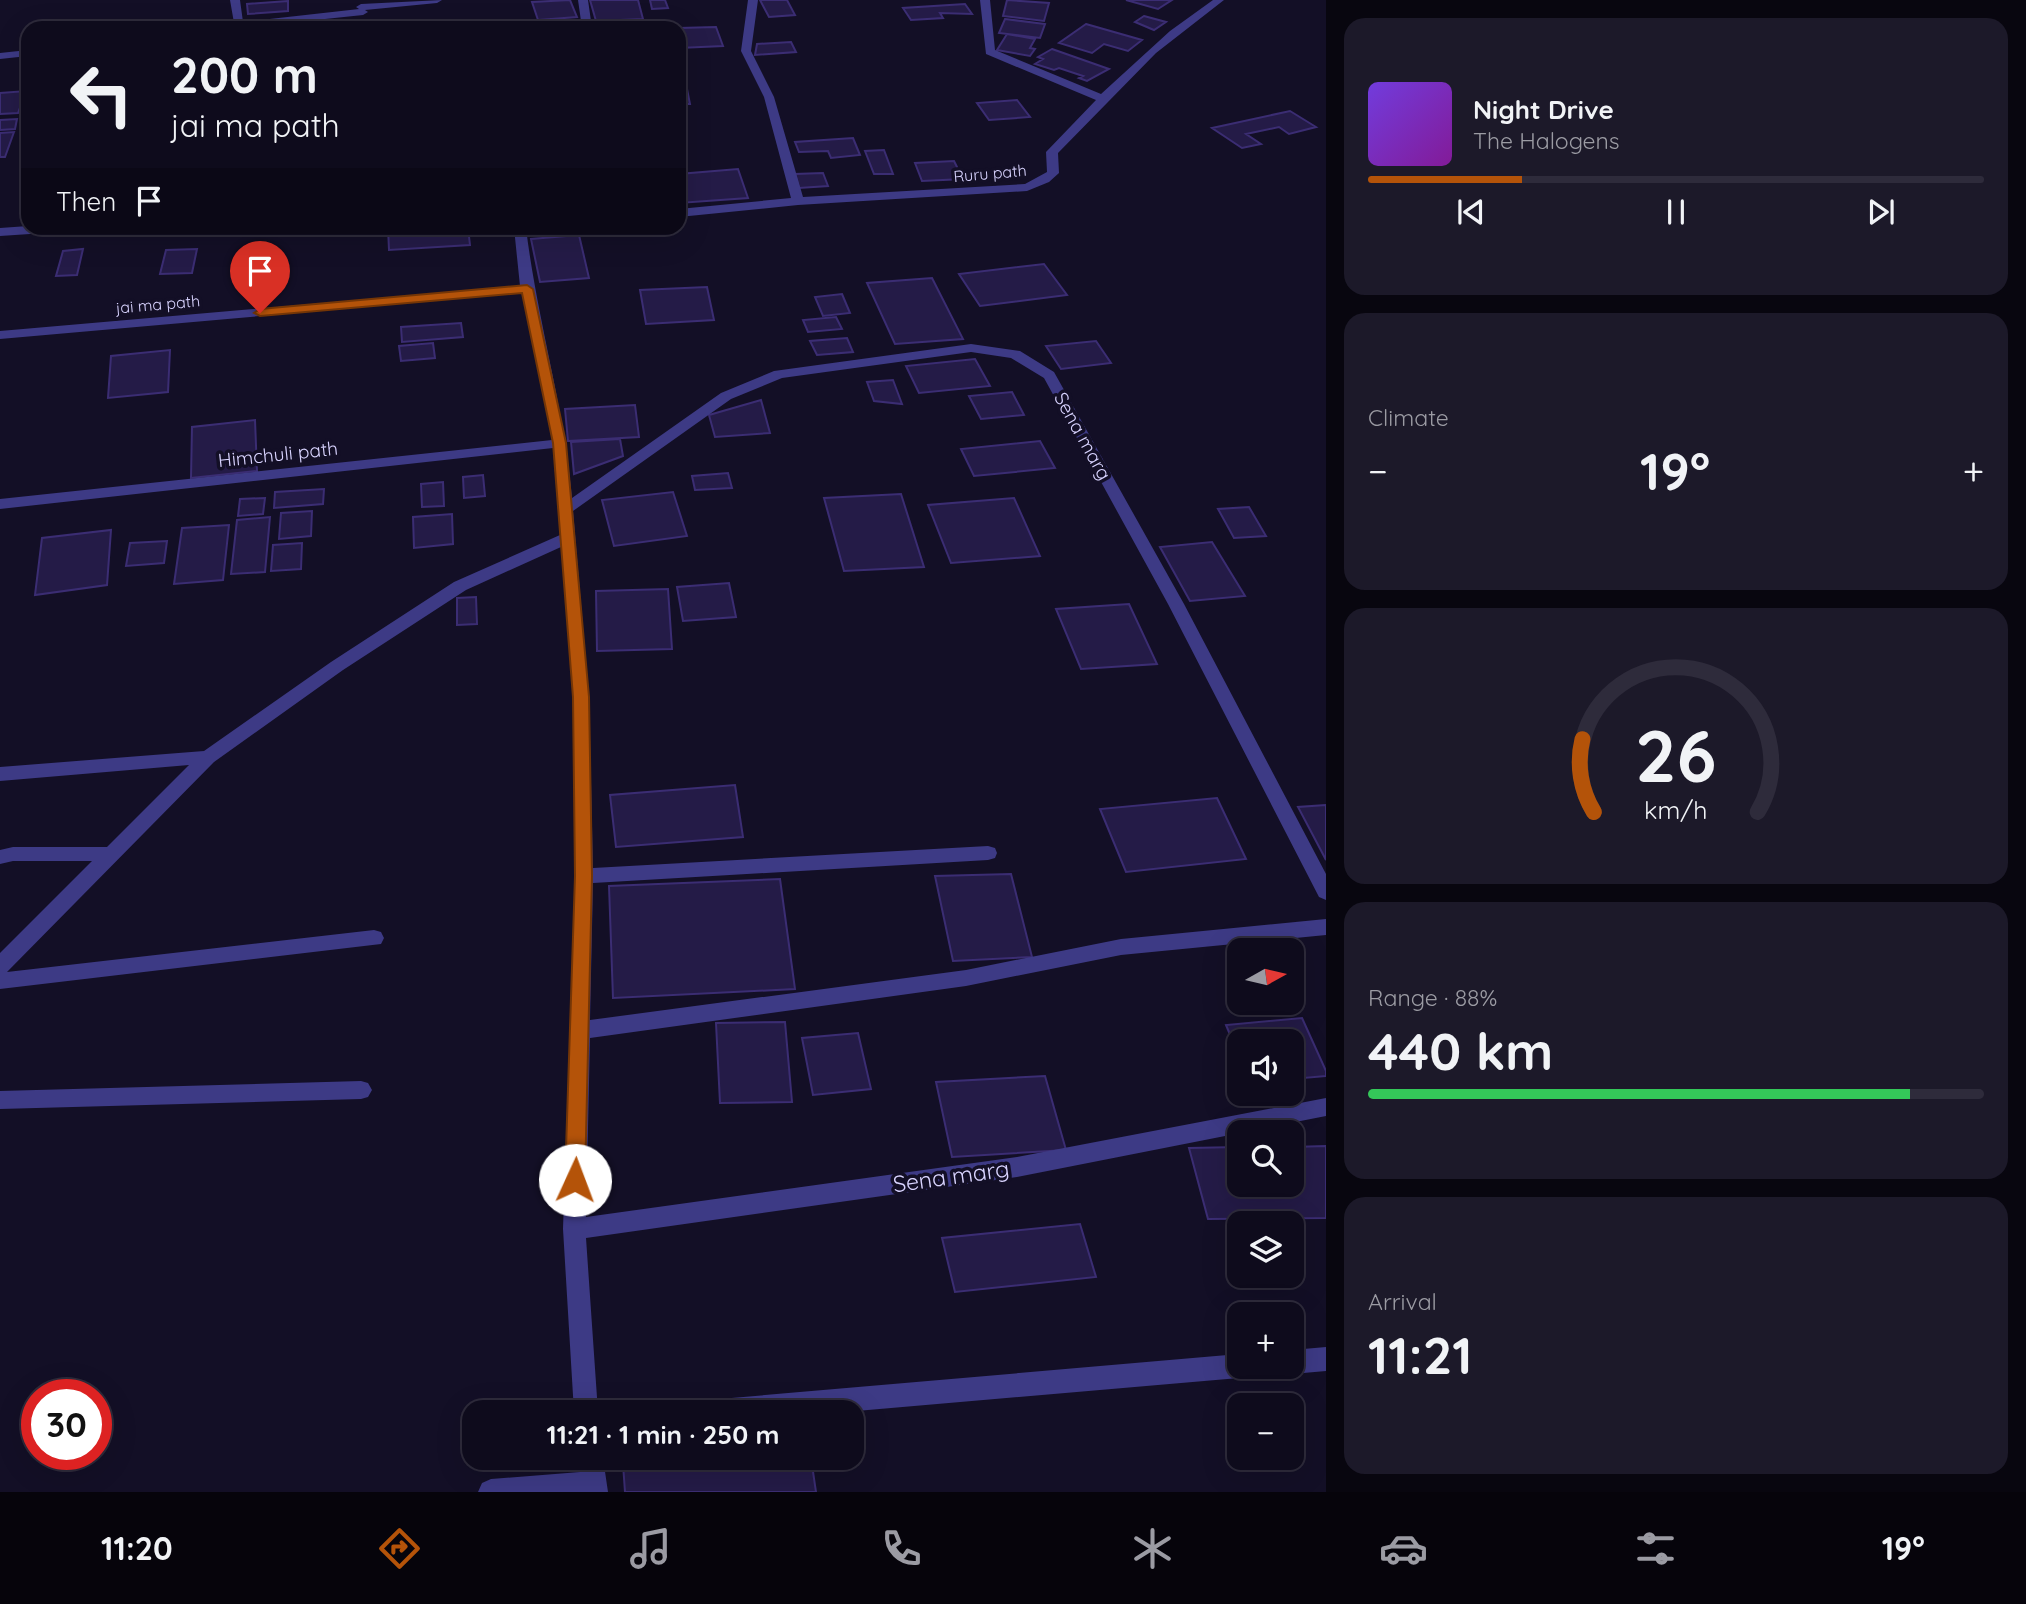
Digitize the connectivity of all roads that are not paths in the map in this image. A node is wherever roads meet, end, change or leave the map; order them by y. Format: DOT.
graph roads {
  1 [pos="236,0"];
  2 [pos="437,0"];
  3 [pos="583,0"];
  4 [pos="753,0"];
  5 [pos="985,0"];
  6 [pos="1219,0"];
  7 [pos="362,10"];
  8 [pos="239,21"];
  9 [pos="272,21"];
  10 [pos="586,21"];
  11 [pos="21,54"];
  12 [pos="0,56"];
  13 [pos="1101,98"];
  14 [pos="798,201"];
  15 [pos="686,212"];
  16 [pos="21,231"];
  17 [pos="0,232"];
  18 [pos="522,235"];
  19 [pos="527,289"];
  20 [pos="0,335"];
  21 [pos="560,443"];
  22 [pos="0,504"];
  23 [pos="566,509"];
  24 [pos="569,537"];
  25 [pos="208,757"];
  26 [pos="0,774"];
  27 [pos="988,852"];
  28 [pos="113,854"];
  29 [pos="0,858"];
  30 [pos="584,876"];
  31 [pos="1326,892"];
  32 [pos="1326,927"];
  33 [pos="374,938"];
  34 [pos="0,965"];
  35 [pos="0,981"];
  36 [pos="581,1030"];
  37 [pos="361,1090"];
  38 [pos="0,1100"];
  39 [pos="1326,1107"];
  40 [pos="574,1229"];
  41 [pos="1326,1359"];
  42 [pos="1304,1361"];
  43 [pos="1227,1367"];
  44 [pos="585,1400"];
  45 [pos="847,1400"];
  46 [pos="593,1470"];
  47 [pos="595,1488"];
  48 [pos="491,1492"];
  1 -- 8 [label="street"];
  2 -- 7 [label="street"];
  3 -- 10 [label="street"];
  4 -- 14 [label="street"];
  5 -- 13 [label="street"];
  6 -- 13 [label="street, Ruru path"];
  7 -- 9 [label="street"];
  11 -- 12 [label="street"];
  13 -- 14 [label="street, Ruru path"];
  14 -- 15 [label="street, Ruru path"];
  16 -- 17 [label="street"];
  18 -- 19 [label="street"];
  19 -- 20 [label="street, jai ma path"];
  19 -- 21 [label="street"];
  21 -- 22 [label="street, Himchuli path"];
  21 -- 23 [label="street"];
  23 -- 24 [label="street"];
  23 -- 31 [label="street, Sena marg"];
  24 -- 25 [label="street"];
  24 -- 30 [label="street"];
  25 -- 26 [label="street"];
  25 -- 28 [label="street"];
  27 -- 30 [label="street"];
  28 -- 29 [label="street"];
  28 -- 34 [label="street"];
  30 -- 36 [label="street"];
  32 -- 36 [label="street"];
  33 -- 35 [label="street"];
  36 -- 40 [label="street"];
  37 -- 38 [label="street"];
  39 -- 40 [label="street, Sena marg"];
  40 -- 44 [label="street"];
  41 -- 42 [label="street"];
  43 -- 45 [label="street"];
  46 -- 47 [label="street"];
  47 -- 48 [label="street"];
}
